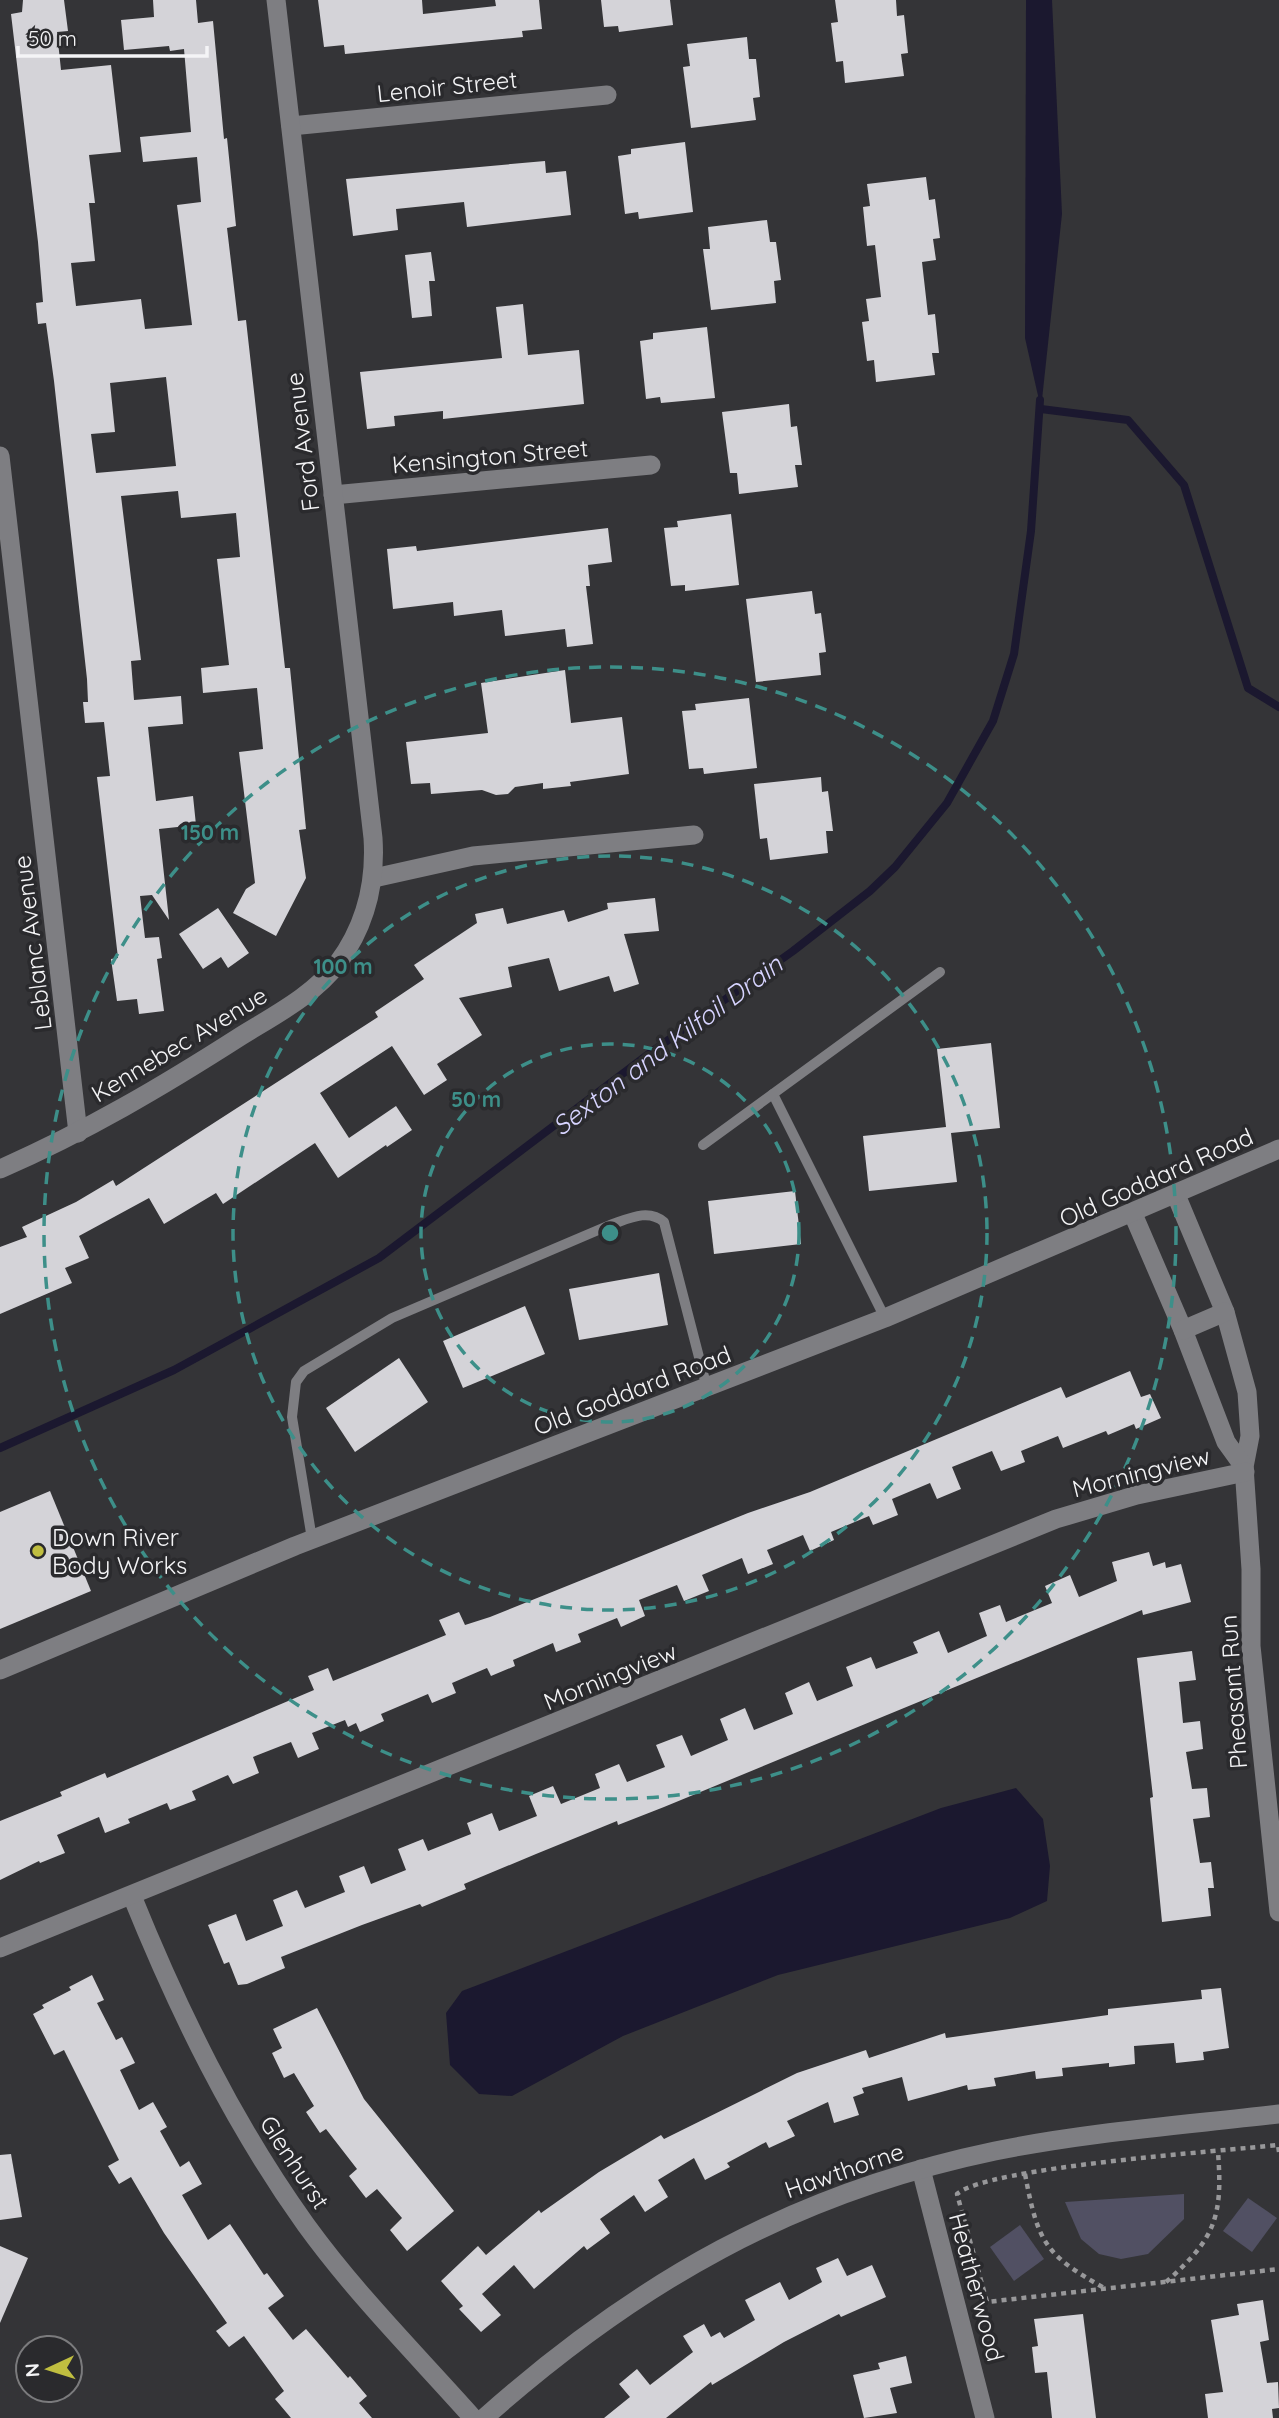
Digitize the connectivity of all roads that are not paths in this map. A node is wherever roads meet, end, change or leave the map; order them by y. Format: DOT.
graph roads {
  1 [pos="276,0"];
  2 [pos="607,95"];
  3 [pos="291,126"];
  4 [pos="0,456"];
  5 [pos="651,465"];
  6 [pos="333,495"];
  7 [pos="694,835"];
  8 [pos="374,878"];
  9 [pos="940,972"];
  10 [pos="773,1094"];
  11 [pos="78,1133"];
  12 [pos="703,1145"];
  13 [pos="1279,1149"];
  14 [pos="0,1169"];
  15 [pos="1176,1195"];
  16 [pos="1133,1214"];
  17 [pos="1224,1312"];
  18 [pos="885,1318"];
  19 [pos="1183,1330"];
  20 [pos="707,1388"];
  21 [pos="1244,1470"];
  22 [pos="312,1539"];
  23 [pos="0,1670"];
  24 [pos="132,1896"];
  25 [pos="1279,1912"];
  26 [pos="0,1948"];
  27 [pos="1279,2114"];
  28 [pos="921,2169"];
  29 [pos="473,2418"];
  30 [pos="484,2418"];
  31 [pos="985,2418"];
  1 -- 3 [label="street, Ford Avenue"];
  2 -- 3 [label="street, Lenoir Street"];
  3 -- 6 [label="street, Ford Avenue"];
  4 -- 11 [label="street, Leblanc Avenue"];
  5 -- 6 [label="street, Kensington Street"];
  6 -- 8 [label="street, Ford Avenue"];
  7 -- 8 [label="street"];
  8 -- 11 [label="street, Kennebec Avenue"];
  9 -- 10 [label="lane"];
  10 -- 12 [label="lane"];
  10 -- 18 [label="lane"];
  11 -- 14 [label="street, Kennebec Avenue"];
  13 -- 15 [label="street, Old Goddard Road"];
  15 -- 16 [label="street, Old Goddard Road"];
  15 -- 17 [label="street, Pheasant Run"];
  16 -- 18 [label="street, Old Goddard Road"];
  16 -- 19 [label="street"];
  17 -- 19 [label="street"];
  17 -- 21 [label="street, Pheasant Run"];
  18 -- 20 [label="street, Old Goddard Road"];
  19 -- 21 [label="street"];
  20 -- 22 [label="street, Old Goddard Road"];
  20 -- 22 [label="lane"];
  21 -- 24 [label="street, Morningview"];
  21 -- 25 [label="street, Pheasant Run"];
  22 -- 23 [label="street, Old Goddard Road"];
  24 -- 26 [label="street, Morningview"];
  24 -- 29 [label="street, Glenhurst"];
  27 -- 28 [label="street, Hawthorne"];
  28 -- 30 [label="street, Hawthorne"];
  28 -- 31 [label="street, Heatherwood"];
}
